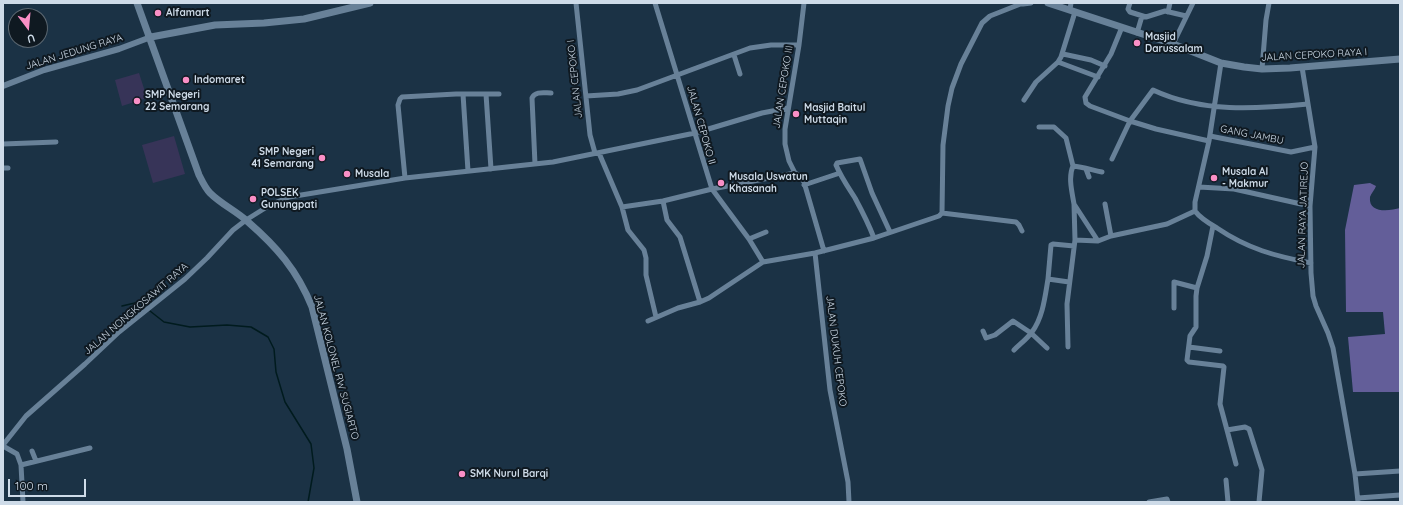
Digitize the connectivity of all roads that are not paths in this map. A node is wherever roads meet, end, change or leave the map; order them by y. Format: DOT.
graph roads {
  1 [pos="137,3"];
  2 [pos="370,3"];
  3 [pos="576,3"];
  4 [pos="656,3"];
  5 [pos="804,3"];
  6 [pos="1023,3"];
  7 [pos="1031,3"];
  8 [pos="1048,3"];
  9 [pos="1130,3"];
  10 [pos="1170,3"];
  11 [pos="1193,3"];
  12 [pos="1269,3"];
  13 [pos="1072,8"];
  14 [pos="1168,12"];
  15 [pos="1142,16"];
  16 [pos="1186,16"];
  17 [pos="1122,27"];
  18 [pos="1137,33"];
  19 [pos="150,38"];
  20 [pos="1173,44"];
  21 [pos="799,45"];
  22 [pos="734,54"];
  23 [pos="1063,54"];
  24 [pos="1400,59"];
  25 [pos="1058,62"];
  26 [pos="1221,63"];
  27 [pos="1105,66"];
  28 [pos="1302,67"];
  29 [pos="1262,69"];
  30 [pos="740,74"];
  31 [pos="677,75"];
  32 [pos="1098,77"];
  33 [pos="3,86"];
  34 [pos="551,93"];
  35 [pos="463,94"];
  36 [pos="486,94"];
  37 [pos="499,94"];
  38 [pos="586,96"];
  39 [pos="1024,100"];
  40 [pos="1308,104"];
  41 [pos="1214,107"];
  42 [pos="788,108"];
  43 [pos="1130,121"];
  44 [pos="1039,127"];
  45 [pos="695,133"];
  46 [pos="1209,139"];
  47 [pos="56,142"];
  48 [pos="3,144"];
  49 [pos="1314,147"];
  50 [pos="597,153"];
  51 [pos="1112,159"];
  52 [pos="535,164"];
  53 [pos="1073,166"];
  54 [pos="491,169"];
  55 [pos="1086,169"];
  56 [pos="468,171"];
  57 [pos="1102,172"];
  58 [pos="795,173"];
  59 [pos="840,173"];
  60 [pos="1089,177"];
  61 [pos="405,178"];
  62 [pos="804,185"];
  63 [pos="1199,187"];
  64 [pos="712,189"];
  65 [pos="663,202"];
  66 [pos="1074,204"];
  67 [pos="1105,204"];
  68 [pos="1310,206"];
  69 [pos="622,207"];
  70 [pos="1195,210"];
  71 [pos="942,213"];
  72 [pos="246,220"];
  73 [pos="1213,226"];
  74 [pos="1022,231"];
  75 [pos="766,232"];
  76 [pos="890,232"];
  77 [pos="1111,236"];
  78 [pos="874,238"];
  79 [pos="749,239"];
  80 [pos="1098,241"];
  81 [pos="1074,243"];
  82 [pos="824,251"];
  83 [pos="815,253"];
  84 [pos="763,262"];
  85 [pos="1311,263"];
  86 [pos="1048,279"];
  87 [pos="1069,282"];
  88 [pos="1197,288"];
  89 [pos="700,302"];
  90 [pos="1174,308"];
  91 [pos="656,317"];
  92 [pos="648,321"];
  93 [pos="983,332"];
  94 [pos="1031,333"];
  95 [pos="1068,347"];
  96 [pos="1189,347"];
  97 [pos="1047,348"];
  98 [pos="1014,350"];
  99 [pos="1220,352"];
  100 [pos="1227,430"];
  101 [pos="3,446"];
  102 [pos="90,448"];
  103 [pos="32,452"];
  104 [pos="36,461"];
  105 [pos="1236,464"];
  106 [pos="21,465"];
  107 [pos="1400,471"];
  108 [pos="1355,474"];
  109 [pos="1226,480"];
  110 [pos="1400,495"];
  111 [pos="1358,500"];
  112 [pos="23,502"];
  113 [pos="357,502"];
  114 [pos="849,502"];
  115 [pos="1149,502"];
  116 [pos="1168,502"];
  117 [pos="1228,502"];
  118 [pos="1260,502"];
  1 -- 19 [label="main road, JALAN KOLONEL RW SUGIARTO"];
  2 -- 19 [label="main road"];
  3 -- 38 [label="street, JALAN CEPOKO I"];
  4 -- 31 [label="street, JALAN CEPOKO II"];
  5 -- 21 [label="street, JALAN CEPOKO III"];
  6 -- 7 [label="street"];
  6 -- 71 [label="street"];
  8 -- 13 [label="main road, JALAN CEPOKO RAYA I"];
  9 -- 15 [label="street"];
  10 -- 14 [label="street"];
  11 -- 16 [label="street"];
  12 -- 29 [label="street"];
  13 -- 17 [label="main road, JALAN CEPOKO RAYA I"];
  13 -- 23 [label="street"];
  14 -- 15 [label="street"];
  14 -- 16 [label="street"];
  15 -- 18 [label="street"];
  16 -- 20 [label="street"];
  17 -- 18 [label="main road, JALAN CEPOKO RAYA I"];
  17 -- 27 [label="street"];
  18 -- 20 [label="main road, JALAN CEPOKO RAYA I"];
  19 -- 33 [label="street, JALAN JEDUNG RAYA"];
  19 -- 72 [label="main road, JALAN KOLONEL RW SUGIARTO"];
  20 -- 26 [label="main road, JALAN CEPOKO RAYA I"];
  21 -- 22 [label="street"];
  21 -- 42 [label="street, JALAN CEPOKO III"];
  22 -- 30 [label="street"];
  22 -- 31 [label="street"];
  23 -- 25 [label="street"];
  23 -- 27 [label="street"];
  24 -- 28 [label="main road, JALAN CEPOKO RAYA I"];
  25 -- 32 [label="street"];
  25 -- 39 [label="street"];
  26 -- 29 [label="main road, JALAN CEPOKO RAYA I"];
  26 -- 41 [label="street"];
  27 -- 32 [label="street"];
  28 -- 29 [label="main road, JALAN CEPOKO RAYA I"];
  28 -- 40 [label="street, JALAN RAYA JATIREJO"];
  31 -- 38 [label="street"];
  31 -- 45 [label="street, JALAN CEPOKO II"];
  32 -- 43 [label="street, GANG JAMBU"];
  34 -- 52 [label="street"];
  35 -- 36 [label="street"];
  35 -- 56 [label="street"];
  35 -- 61 [label="street"];
  36 -- 37 [label="street"];
  36 -- 54 [label="street"];
  38 -- 50 [label="street, JALAN CEPOKO I"];
  40 -- 41 [label="street"];
  40 -- 49 [label="street, JALAN RAYA JATIREJO"];
  41 -- 43 [label="street"];
  41 -- 46 [label="street"];
  42 -- 45 [label="street"];
  42 -- 58 [label="street, JALAN CEPOKO III"];
  43 -- 46 [label="street, GANG JAMBU"];
  43 -- 51 [label="street"];
  44 -- 53 [label="street"];
  45 -- 50 [label="street"];
  45 -- 64 [label="street, JALAN CEPOKO II"];
  46 -- 49 [label="street, GANG JAMBU"];
  46 -- 63 [label="street"];
  47 -- 48 [label="street"];
  49 -- 68 [label="street, JALAN RAYA JATIREJO"];
  50 -- 52 [label="street"];
  50 -- 69 [label="street"];
  52 -- 54 [label="street"];
  53 -- 55 [label="street"];
  53 -- 66 [label="street"];
  54 -- 56 [label="street"];
  55 -- 57 [label="street"];
  55 -- 60 [label="street"];
  56 -- 61 [label="street"];
  58 -- 62 [label="street, JALAN CEPOKO III"];
  58 -- 64 [label="street"];
  59 -- 62 [label="street"];
  59 -- 76 [label="street"];
  59 -- 78 [label="street"];
  61 -- 72 [label="street"];
  62 -- 82 [label="street"];
  63 -- 68 [label="street"];
  63 -- 70 [label="street"];
  64 -- 65 [label="street"];
  64 -- 79 [label="street, JALAN CEPOKO II"];
  65 -- 69 [label="street"];
  65 -- 89 [label="street"];
  66 -- 80 [label="street"];
  66 -- 81 [label="street"];
  67 -- 77 [label="street"];
  68 -- 85 [label="street, JALAN RAYA JATIREJO"];
  69 -- 91 [label="street"];
  70 -- 73 [label="street"];
  70 -- 77 [label="street"];
  71 -- 74 [label="street"];
  71 -- 76 [label="street"];
  72 -- 101 [label="street, JALAN NONGKOSAWIT RAYA"];
  72 -- 113 [label="main road, JALAN KOLONEL RW SUGIARTO"];
  73 -- 85 [label="street"];
  73 -- 88 [label="street"];
  75 -- 79 [label="street"];
  76 -- 78 [label="street"];
  77 -- 80 [label="street"];
  78 -- 82 [label="street"];
  79 -- 84 [label="street, JALAN CEPOKO II"];
  80 -- 81 [label="street"];
  81 -- 86 [label="street"];
  81 -- 87 [label="street"];
  82 -- 83 [label="street"];
  83 -- 84 [label="street"];
  83 -- 114 [label="street, JALAN DUKUH CEPOKO"];
  84 -- 89 [label="street"];
  85 -- 108 [label="street, JALAN RAYA JATIREJO"];
  86 -- 87 [label="street"];
  86 -- 94 [label="street"];
  87 -- 95 [label="street"];
  88 -- 90 [label="street"];
  88 -- 96 [label="street"];
  89 -- 91 [label="street"];
  91 -- 92 [label="street"];
  93 -- 94 [label="street"];
  94 -- 97 [label="street"];
  94 -- 98 [label="street"];
  96 -- 99 [label="street"];
  96 -- 100 [label="street"];
  100 -- 105 [label="street"];
  100 -- 118 [label="street"];
  101 -- 106 [label="street"];
  102 -- 104 [label="street"];
  103 -- 104 [label="street"];
  104 -- 106 [label="street"];
  106 -- 112 [label="street"];
  107 -- 108 [label="street"];
  108 -- 111 [label="street, JALAN RAYA JATIREJO"];
  109 -- 117 [label="street"];
  110 -- 111 [label="street"];
  115 -- 116 [label="street"];
}
